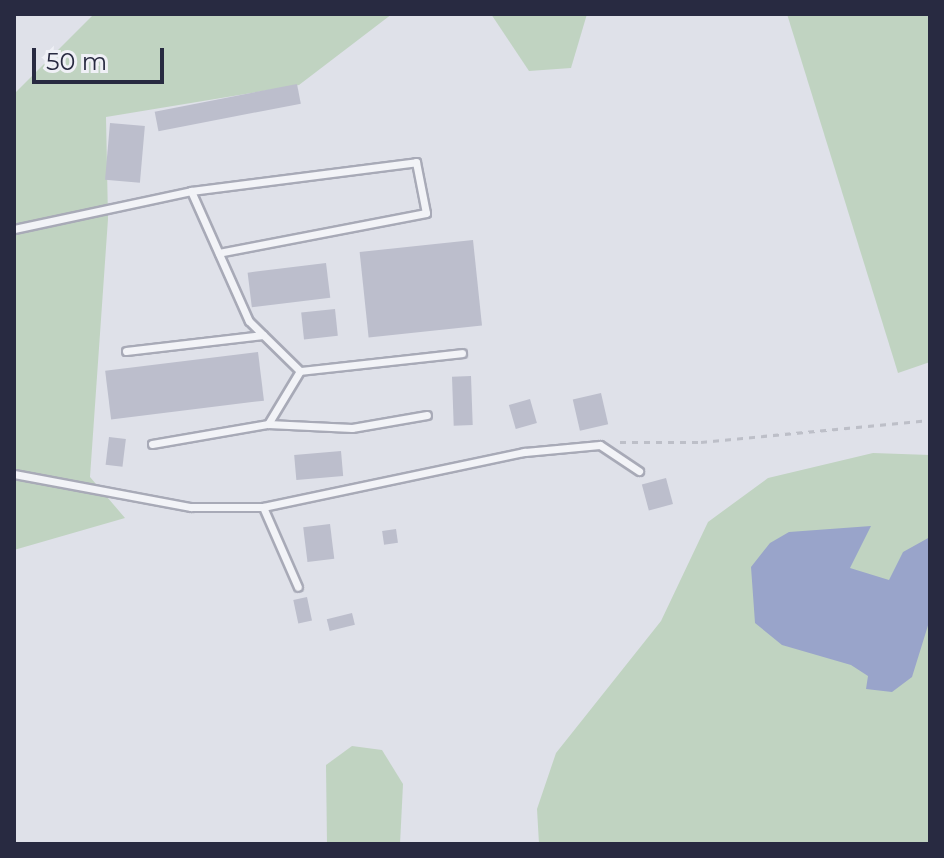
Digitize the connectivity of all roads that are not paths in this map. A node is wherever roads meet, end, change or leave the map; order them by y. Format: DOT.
graph roads {
  1 [pos="191,191"];
  2 [pos="14,229"];
  3 [pos="219,253"];
  4 [pos="263,335"];
  5 [pos="126,351"];
  6 [pos="462,353"];
  7 [pos="300,371"];
  8 [pos="427,415"];
  9 [pos="268,424"];
  10 [pos="152,444"];
  11 [pos="639,471"];
  12 [pos="14,474"];
  13 [pos="263,507"];
  14 [pos="298,587"];
  1 -- 2 [label="lane"];
  1 -- 3 [label="lane"];
  1 -- 3 [label="lane"];
  3 -- 4 [label="lane"];
  4 -- 5 [label="lane"];
  4 -- 7 [label="lane"];
  6 -- 7 [label="lane"];
  7 -- 9 [label="lane"];
  8 -- 9 [label="lane"];
  9 -- 10 [label="lane"];
  11 -- 13 [label="lane"];
  12 -- 13 [label="lane"];
  13 -- 14 [label="lane"];
}
